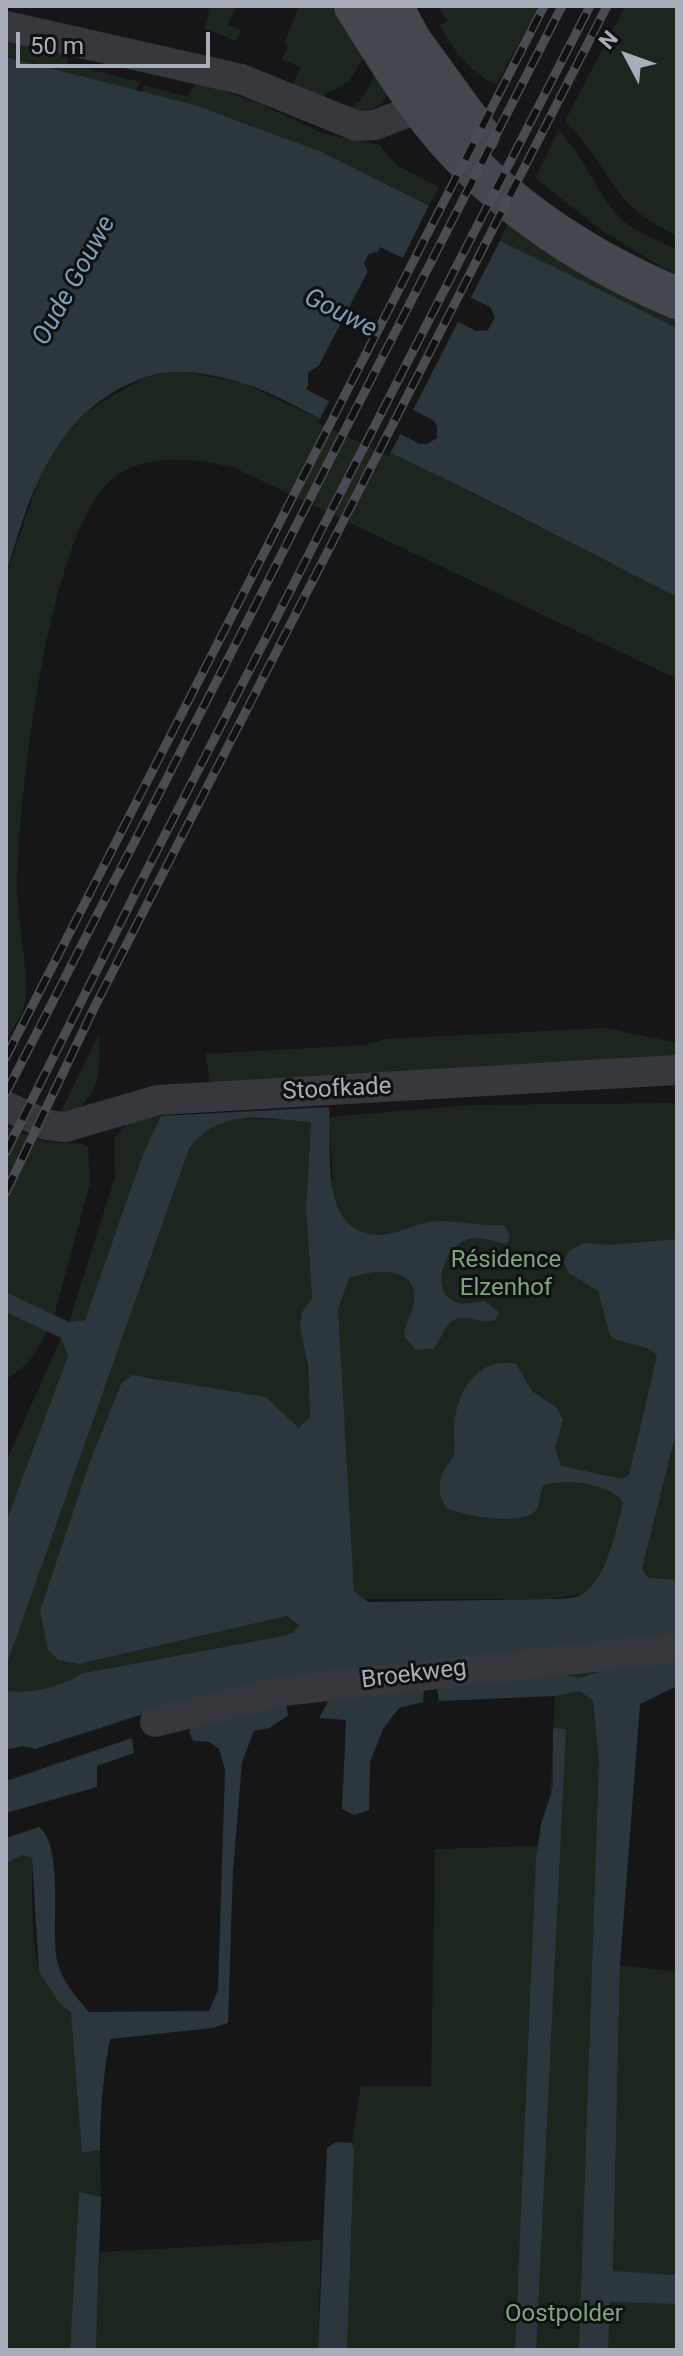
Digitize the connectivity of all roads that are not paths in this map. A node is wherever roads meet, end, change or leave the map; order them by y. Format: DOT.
graph roads {
  1 [pos="355,6"];
  2 [pos="392,6"];
  3 [pos="6,26"];
  4 [pos="435,102"];
  5 [pos="677,286"];
  6 [pos="677,298"];
  7 [pos="677,1070"];
  8 [pos="6,1106"];
  9 [pos="677,1648"];
  10 [pos="155,1722"];
  1 -- 4 [label="main road"];
  2 -- 4 [label="main road"];
  3 -- 4 [label="street"];
  4 -- 5 [label="main road"];
  4 -- 6 [label="main road"];
  7 -- 8 [label="street, Stoofkade"];
  9 -- 10 [label="street, Broekweg"];
}
